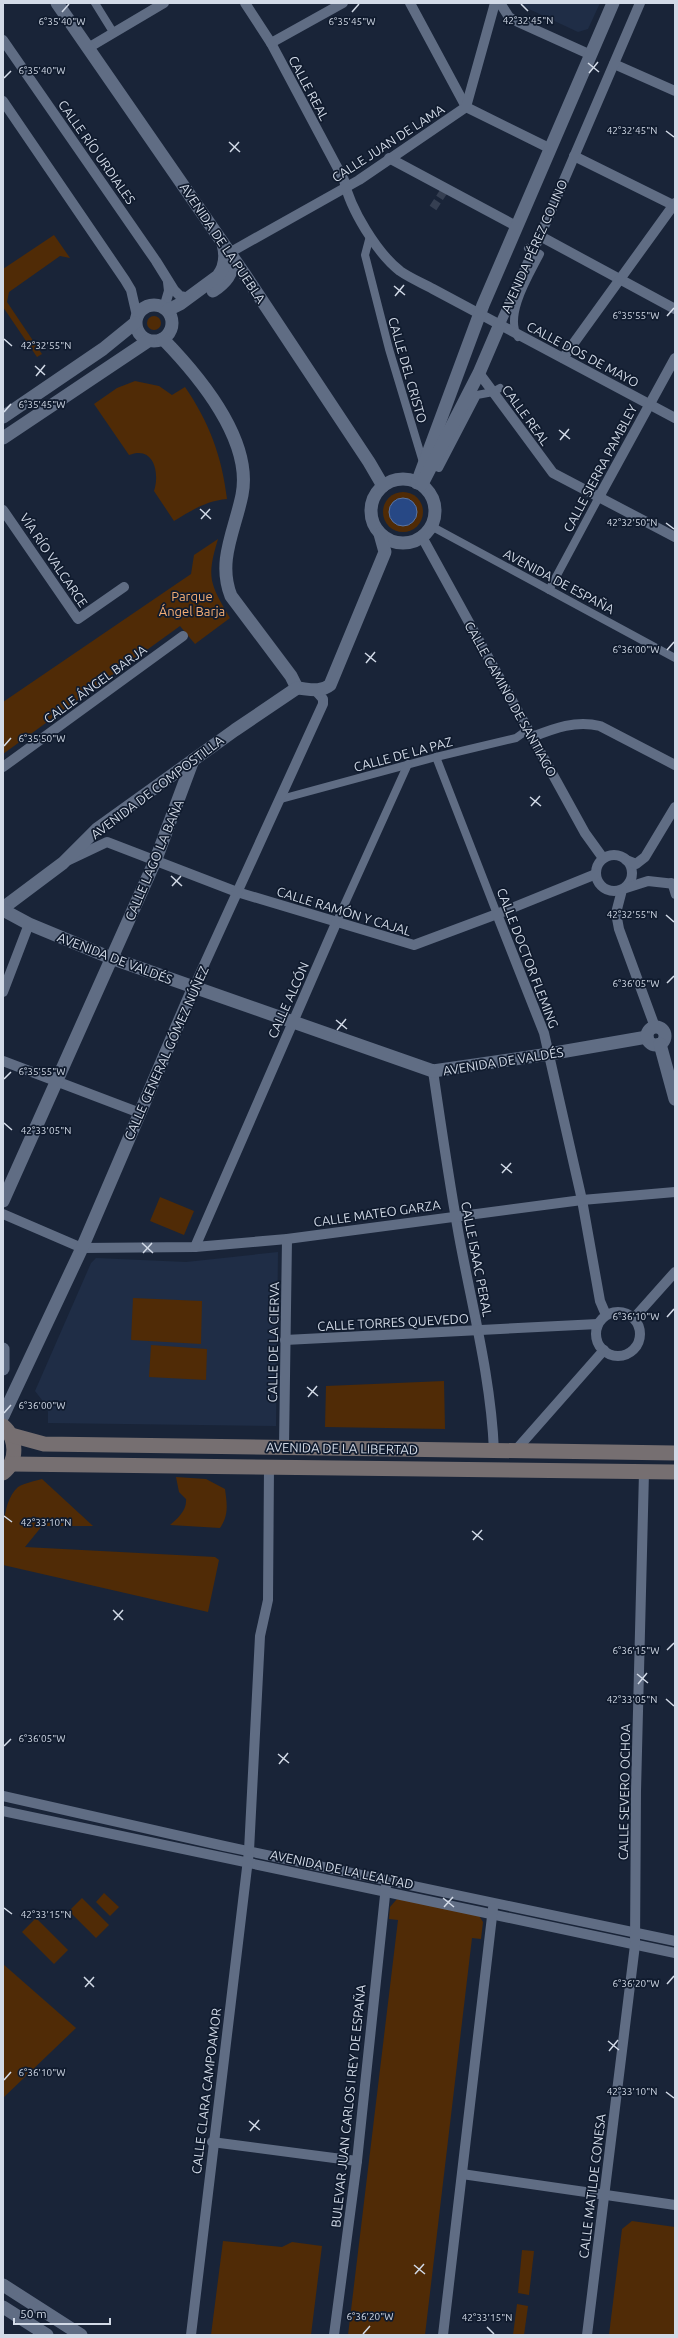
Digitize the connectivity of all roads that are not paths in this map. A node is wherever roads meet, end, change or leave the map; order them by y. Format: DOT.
graph roads {
  1 [pos="57,3"];
  2 [pos="95,3"];
  3 [pos="164,3"];
  4 [pos="245,3"];
  5 [pos="343,3"];
  6 [pos="410,3"];
  7 [pos="495,3"];
  8 [pos="500,3"];
  9 [pos="613,3"];
  10 [pos="640,3"];
  11 [pos="114,32"];
  12 [pos="3,40"];
  13 [pos="271,43"];
  14 [pos="88,48"];
  15 [pos="591,55"];
  16 [pos="614,64"];
  17 [pos="675,92"];
  18 [pos="3,101"];
  19 [pos="466,107"];
  20 [pos="549,148"];
  21 [pos="574,156"];
  22 [pos="389,158"];
  23 [pos="346,188"];
  24 [pos="674,205"];
  25 [pos="516,226"];
  26 [pos="370,236"];
  27 [pos="540,236"];
  28 [pos="531,249"];
  29 [pos="229,252"];
  30 [pos="620,279"];
  31 [pos="168,280"];
  32 [pos="185,301"];
  33 [pos="675,309"];
  34 [pos="168,314"];
  35 [pos="479,314"];
  36 [pos="136,319"];
  37 [pos="500,324"];
  38 [pos="518,337"];
  39 [pos="163,339"];
  40 [pos="148,341"];
  41 [pos="563,358"];
  42 [pos="675,358"];
  43 [pos="479,373"];
  44 [pos="497,390"];
  45 [pos="469,395"];
  46 [pos="649,404"];
  47 [pos="3,417"];
  48 [pos="675,418"];
  49 [pos="3,438"];
  50 [pos="428,464"];
  51 [pos="419,484"];
  52 [pos="383,486"];
  53 [pos="599,497"];
  54 [pos="3,510"];
  55 [pos="431,526"];
  56 [pos="380,534"];
  57 [pos="422,537"];
  58 [pos="675,537"];
  59 [pos="124,587"];
  60 [pos="549,590"];
  61 [pos="183,636"];
  62 [pos="675,658"];
  63 [pos="297,688"];
  64 [pos="316,691"];
  65 [pos="526,726"];
  66 [pos="532,737"];
  67 [pos="436,757"];
  68 [pos="193,760"];
  69 [pos="408,764"];
  70 [pos="675,765"];
  71 [pos="3,767"];
  72 [pos="281,799"];
  73 [pos="675,807"];
  74 [pos="603,858"];
  75 [pos="156,859"];
  76 [pos="626,860"];
  77 [pos="63,863"];
  78 [pos="596,874"];
  79 [pos="673,883"];
  80 [pos="624,889"];
  81 [pos="237,892"];
  82 [pos="675,895"];
  83 [pos="3,909"];
  84 [pos="497,914"];
  85 [pos="337,921"];
  86 [pos="29,924"];
  87 [pos="111,958"];
  88 [pos="194,987"];
  89 [pos="3,992"];
  90 [pos="292,1021"];
  91 [pos="660,1035"];
  92 [pos="549,1054"];
  93 [pos="3,1061"];
  94 [pos="432,1071"];
  95 [pos="56,1080"];
  96 [pos="675,1099"];
  97 [pos="140,1113"];
  98 [pos="675,1192"];
  99 [pos="582,1200"];
  100 [pos="3,1201"];
  101 [pos="3,1214"];
  102 [pos="456,1216"];
  103 [pos="287,1239"];
  104 [pos="195,1247"];
  105 [pos="82,1248"];
  106 [pos="675,1272"];
  107 [pos="606,1315"];
  108 [pos="634,1318"];
  109 [pos="598,1324"];
  110 [pos="478,1330"];
  111 [pos="285,1340"];
  112 [pos="3,1349"];
  113 [pos="604,1350"];
  114 [pos="3,1369"];
  115 [pos="3,1416"];
  116 [pos="7,1430"];
  117 [pos="284,1446"];
  118 [pos="494,1451"];
  119 [pos="515,1451"];
  120 [pos="675,1453"];
  121 [pos="269,1467"];
  122 [pos="7,1469"];
  123 [pos="644,1472"];
  124 [pos="675,1472"];
  125 [pos="3,1796"];
  126 [pos="3,1811"];
  127 [pos="249,1851"];
  128 [pos="247,1863"];
  129 [pos="386,1880"];
  130 [pos="385,1891"];
  131 [pos="494,1903"];
  132 [pos="493,1915"];
  133 [pos="636,1933"];
  134 [pos="675,1941"];
  135 [pos="635,1945"];
  136 [pos="675,1953"];
  137 [pos="212,2142"];
  138 [pos="357,2160"];
  139 [pos="462,2174"];
  140 [pos="604,2194"];
  141 [pos="675,2205"];
  142 [pos="3,2285"];
  143 [pos="3,2307"];
  144 [pos="48,2335"];
  145 [pos="81,2335"];
  146 [pos="191,2335"];
  147 [pos="334,2335"];
  148 [pos="443,2335"];
  149 [pos="587,2335"];
  1 -- 14 [label="street, AVENIDA DE LA PUEBLA"];
  2 -- 11 [label="street"];
  3 -- 11 [label="street"];
  4 -- 13 [label="street, CALLE REAL"];
  5 -- 13 [label="street"];
  6 -- 19 [label="street"];
  7 -- 19 [label="street"];
  8 -- 15 [label="street"];
  9 -- 15 [label="street, AVENIDA PÉREZ COLINO"];
  10 -- 16 [label="street, AVENIDA PÉREZ COLINO"];
  11 -- 14 [label="street"];
  12 -- 31 [label="street, CALLE RÍO URDIALES"];
  13 -- 23 [label="street, CALLE REAL"];
  14 -- 29 [label="street, AVENIDA DE LA PUEBLA"];
  15 -- 20 [label="street, AVENIDA PÉREZ COLINO"];
  16 -- 17 [label="street"];
  16 -- 21 [label="street, AVENIDA PÉREZ COLINO"];
  18 -- 36 [label="street"];
  19 -- 20 [label="street"];
  19 -- 22 [label="street, CALLE JUAN DE LAMA"];
  20 -- 25 [label="street, AVENIDA PÉREZ COLINO"];
  21 -- 24 [label="street"];
  21 -- 27 [label="street, AVENIDA PÉREZ COLINO"];
  22 -- 23 [label="street, CALLE JUAN DE LAMA"];
  22 -- 25 [label="street"];
  23 -- 26 [label="street, CALLE REAL"];
  23 -- 29 [label="street, CALLE JUAN DE LAMA"];
  24 -- 30 [label="street"];
  25 -- 35 [label="street, AVENIDA PÉREZ COLINO"];
  26 -- 35 [label="street, CALLE REAL"];
  26 -- 50 [label="street, CALLE DEL CRISTO"];
  27 -- 28 [label="street, AVENIDA PÉREZ COLINO"];
  27 -- 30 [label="street"];
  28 -- 37 [label="street, AVENIDA PÉREZ COLINO"];
  28 -- 38 [label="street"];
  29 -- 32 [label="street"];
  29 -- 34 [label="street"];
  29 -- 52 [label="street, AVENIDA DE LA PUEBLA"];
  30 -- 33 [label="street"];
  30 -- 41 [label="street"];
  31 -- 32 [label="street, CALLE RÍO URDIALES"];
  31 -- 34 [label="street"];
  32 -- 34 [label="street"];
  34 -- 36 [label="street"];
  34 -- 39 [label="street"];
  35 -- 37 [label="street, CALLE DOS DE MAYO"];
  35 -- 50 [label="street, AVENIDA PÉREZ COLINO"];
  36 -- 40 [label="street"];
  36 -- 47 [label="street"];
  37 -- 38 [label="street, CALLE DOS DE MAYO"];
  37 -- 43 [label="street, AVENIDA PÉREZ COLINO"];
  38 -- 41 [label="street, CALLE DOS DE MAYO"];
  39 -- 40 [label="street"];
  39 -- 63 [label="street"];
  40 -- 49 [label="street"];
  41 -- 46 [label="street, CALLE DOS DE MAYO"];
  42 -- 46 [label="street, CALLE SIERRA PAMBLEY"];
  43 -- 44 [label="street, CALLE REAL"];
  43 -- 45 [label="street, AVENIDA PÉREZ COLINO"];
  44 -- 45 [label="street"];
  44 -- 53 [label="street, CALLE REAL"];
  45 -- 50 [label="street, AVENIDA PÉREZ COLINO"];
  46 -- 48 [label="street, CALLE DOS DE MAYO"];
  46 -- 53 [label="street, CALLE SIERRA PAMBLEY"];
  50 -- 51 [label="street, AVENIDA PÉREZ COLINO"];
  51 -- 52 [label="street"];
  51 -- 55 [label="street"];
  52 -- 56 [label="street"];
  53 -- 58 [label="street"];
  53 -- 60 [label="street, CALLE SIERRA PAMBLEY"];
  54 -- 59 [label="street, VÍA RÍO VALCARCE"];
  55 -- 57 [label="street"];
  55 -- 60 [label="street, AVENIDA DE ESPAÑA"];
  56 -- 57 [label="street"];
  56 -- 64 [label="street"];
  57 -- 65 [label="street, CALLE CAMINO DE SANTIAGO"];
  60 -- 62 [label="street, AVENIDA DE ESPAÑA"];
  61 -- 71 [label="street, CALLE ÁNGEL BARJA"];
  63 -- 64 [label="street"];
  63 -- 68 [label="street, AVENIDA DE COMPOSTILLA"];
  64 -- 72 [label="street, CALLE GENERAL GÓMEZ NÚÑEZ"];
  65 -- 66 [label="street, CALLE CAMINO DE SANTIAGO"];
  65 -- 67 [label="street, CALLE DE LA PAZ"];
  66 -- 70 [label="street"];
  66 -- 74 [label="street, CALLE CAMINO DE SANTIAGO"];
  67 -- 69 [label="street, CALLE DE LA PAZ"];
  67 -- 84 [label="street, CALLE DOCTOR FLEMING"];
  68 -- 75 [label="street, CALLE LAGO LA BAÑA"];
  68 -- 77 [label="street, AVENIDA DE COMPOSTILLA"];
  69 -- 72 [label="street, CALLE DE LA PAZ"];
  69 -- 85 [label="street, CALLE ALCÓN"];
  72 -- 81 [label="street, CALLE GENERAL GÓMEZ NÚÑEZ"];
  73 -- 76 [label="street"];
  74 -- 76 [label="street"];
  74 -- 78 [label="street"];
  75 -- 77 [label="street, CALLE RAMÓN Y CAJAL"];
  75 -- 81 [label="street, CALLE RAMÓN Y CAJAL"];
  75 -- 87 [label="street, CALLE LAGO LA BAÑA"];
  76 -- 80 [label="street"];
  77 -- 83 [label="street, AVENIDA DE COMPOSTILLA"];
  78 -- 80 [label="street"];
  78 -- 84 [label="street, CALLE RAMÓN Y CAJAL"];
  79 -- 80 [label="street"];
  79 -- 82 [label="street"];
  80 -- 91 [label="street"];
  81 -- 85 [label="street, CALLE RAMÓN Y CAJAL"];
  81 -- 88 [label="street, CALLE GENERAL GÓMEZ NÚÑEZ"];
  83 -- 86 [label="street, AVENIDA DE VALDÉS"];
  84 -- 85 [label="street, CALLE RAMÓN Y CAJAL"];
  84 -- 92 [label="street, CALLE DOCTOR FLEMING"];
  85 -- 90 [label="street, CALLE ALCÓN"];
  86 -- 87 [label="street, AVENIDA DE VALDÉS"];
  86 -- 89 [label="street"];
  87 -- 88 [label="street, AVENIDA DE VALDÉS"];
  87 -- 95 [label="street, CALLE LAGO LA BAÑA"];
  88 -- 90 [label="street, AVENIDA DE VALDÉS"];
  88 -- 97 [label="street, CALLE GENERAL GÓMEZ NÚÑEZ"];
  90 -- 94 [label="street, AVENIDA DE VALDÉS"];
  90 -- 104 [label="street, CALLE ALCÓN"];
  91 -- 92 [label="street, AVENIDA DE VALDÉS"];
  91 -- 96 [label="street"];
  92 -- 94 [label="street, AVENIDA DE VALDÉS"];
  92 -- 99 [label="street, CALLE DOCTOR FLEMING"];
  93 -- 95 [label="street"];
  94 -- 102 [label="street, CALLE ISAAC PERAL"];
  95 -- 97 [label="street"];
  95 -- 100 [label="street, CALLE LAGO LA BAÑA"];
  97 -- 105 [label="street, CALLE GENERAL GÓMEZ NÚÑEZ"];
  98 -- 99 [label="street, CALLE MATEO GARZA"];
  99 -- 102 [label="street, CALLE MATEO GARZA"];
  99 -- 107 [label="street, CALLE DOCTOR FLEMING"];
  101 -- 105 [label="street"];
  102 -- 103 [label="street, CALLE MATEO GARZA"];
  102 -- 110 [label="street, CALLE ISAAC PERAL"];
  103 -- 104 [label="street, CALLE MATEO GARZA"];
  103 -- 111 [label="street, CALLE DE LA CIERVA"];
  104 -- 105 [label="street, CALLE MATEO GARZA"];
  105 -- 115 [label="street, CALLE GENERAL GÓMEZ NÚÑEZ"];
  106 -- 108 [label="street"];
  107 -- 108 [label="street"];
  107 -- 109 [label="street"];
  108 -- 113 [label="street"];
  109 -- 110 [label="street, CALLE TORRES QUEVEDO"];
  109 -- 113 [label="street"];
  110 -- 111 [label="street, CALLE TORRES QUEVEDO"];
  110 -- 118 [label="street, CALLE ISAAC PERAL"];
  111 -- 117 [label="street, CALLE DE LA CIERVA"];
  112 -- 114 [label="street"];
  113 -- 119 [label="street"];
  116 -- 117 [label="main road, AVENIDA DE LA LIBERTAD"];
  116 -- 122 [label="main road"];
  117 -- 118 [label="main road, AVENIDA DE LA LIBERTAD"];
  118 -- 119 [label="main road, AVENIDA DE LA LIBERTAD"];
  119 -- 120 [label="main road, AVENIDA DE LA LIBERTAD"];
  121 -- 122 [label="main road, AVENIDA DE LA LIBERTAD"];
  121 -- 123 [label="main road, AVENIDA DE LA LIBERTAD"];
  121 -- 127 [label="street"];
  123 -- 124 [label="main road, AVENIDA DE LA LIBERTAD"];
  123 -- 133 [label="street, CALLE SEVERO OCHOA"];
  125 -- 127 [label="street, AVENIDA DE LA LEALTAD"];
  126 -- 128 [label="street, AVENIDA DE LA LEALTAD"];
  127 -- 128 [label="street, CALLE CLARA CAMPOAMOR"];
  127 -- 129 [label="street, AVENIDA DE LA LEALTAD"];
  128 -- 130 [label="street, AVENIDA DE LA LEALTAD"];
  128 -- 137 [label="street, CALLE CLARA CAMPOAMOR"];
  129 -- 130 [label="street, BULEVAR JUAN CARLOS I REY DE ESPAÑA"];
  129 -- 131 [label="street, AVENIDA DE LA LEALTAD"];
  130 -- 132 [label="street, AVENIDA DE LA LEALTAD"];
  130 -- 138 [label="street, BULEVAR JUAN CARLOS I REY DE ESPAÑA"];
  131 -- 132 [label="street"];
  131 -- 133 [label="street, AVENIDA DE LA LEALTAD"];
  132 -- 135 [label="street, AVENIDA DE LA LEALTAD"];
  132 -- 139 [label="street"];
  133 -- 134 [label="street, AVENIDA DE LA LEALTAD"];
  133 -- 135 [label="street, CALLE SEVERO OCHOA"];
  135 -- 136 [label="street, AVENIDA DE LA LEALTAD"];
  135 -- 140 [label="street, CALLE MATILDE CONESA"];
  137 -- 138 [label="street"];
  137 -- 146 [label="street, CALLE CLARA CAMPOAMOR"];
  138 -- 147 [label="street, BULEVAR JUAN CARLOS I REY DE ESPAÑA"];
  139 -- 140 [label="street"];
  139 -- 148 [label="street"];
  140 -- 141 [label="street"];
  140 -- 149 [label="street, CALLE MATILDE CONESA"];
  142 -- 145 [label="street"];
  143 -- 144 [label="street"];
}
